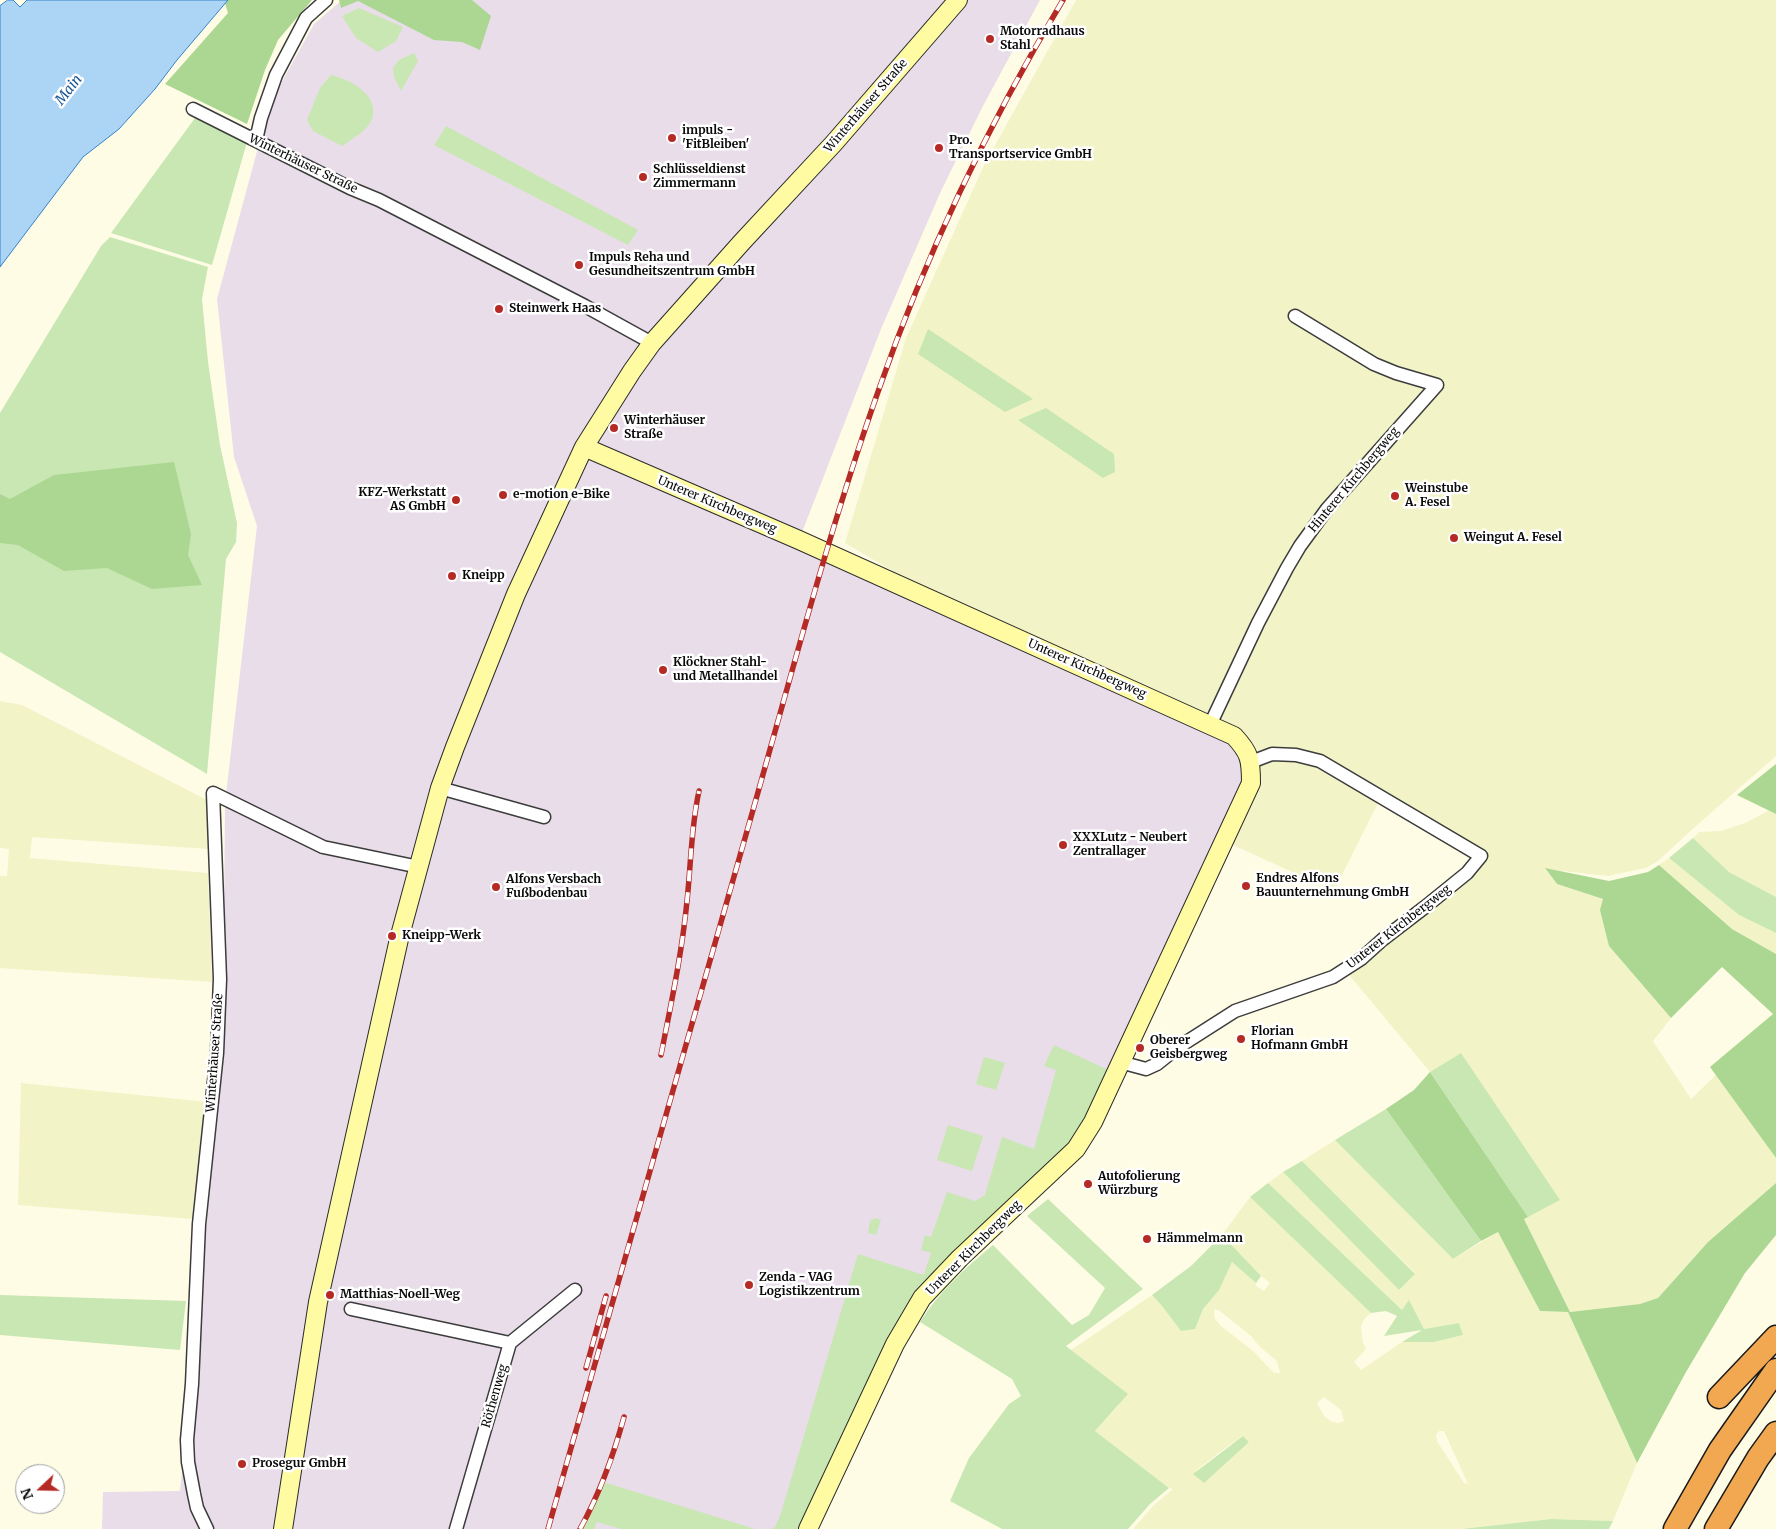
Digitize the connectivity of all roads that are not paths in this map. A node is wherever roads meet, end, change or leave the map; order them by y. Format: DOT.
graph roads {
  1 [pos="326,0"];
  2 [pos="958,0"];
  3 [pos="193,109"];
  4 [pos="256,140"];
  5 [pos="1295,316"];
  6 [pos="652,343"];
  7 [pos="584,447"];
  8 [pos="1210,725"];
  9 [pos="1251,762"];
  10 [pos="440,788"];
  11 [pos="544,818"];
  12 [pos="419,867"];
  13 [pos="1120,1062"];
  14 [pos="575,1290"];
  15 [pos="351,1308"];
  16 [pos="1776,1337"];
  17 [pos="510,1343"];
  18 [pos="1776,1370"];
  19 [pos="1719,1397"];
  20 [pos="1776,1434"];
  21 [pos="207,1529"];
  22 [pos="283,1529"];
  23 [pos="456,1529"];
  24 [pos="808,1529"];
  25 [pos="1675,1529"];
  26 [pos="1716,1529"];
  1 -- 4 [label="street"];
  2 -- 6 [label="main road, Winterhäuser Straße"];
  3 -- 4 [label="street, Winterhäuser Straße"];
  4 -- 6 [label="street, Winterhäuser Straße"];
  5 -- 8 [label="street, Hinterer Kirchbergweg"];
  6 -- 7 [label="main road, Winterhäuser Straße"];
  7 -- 8 [label="main road, Unterer Kirchbergweg"];
  7 -- 10 [label="main road, Winterhäuser Straße"];
  8 -- 9 [label="main road, Unterer Kirchbergweg"];
  9 -- 13 [label="main road, Unterer Kirchbergweg"];
  9 -- 13 [label="street, Unterer Kirchbergweg"];
  10 -- 11 [label="street"];
  10 -- 12 [label="main road, Winterhäuser Straße"];
  12 -- 21 [label="street, Winterhäuser Straße"];
  12 -- 22 [label="main road, Winterhäuser Straße"];
  13 -- 24 [label="main road, Unterer Kirchbergweg"];
  14 -- 17 [label="street"];
  15 -- 17 [label="street"];
  16 -- 19 [label="highway"];
  17 -- 23 [label="street, Röthenweg"];
  18 -- 25 [label="highway"];
  20 -- 26 [label="highway"];
}
